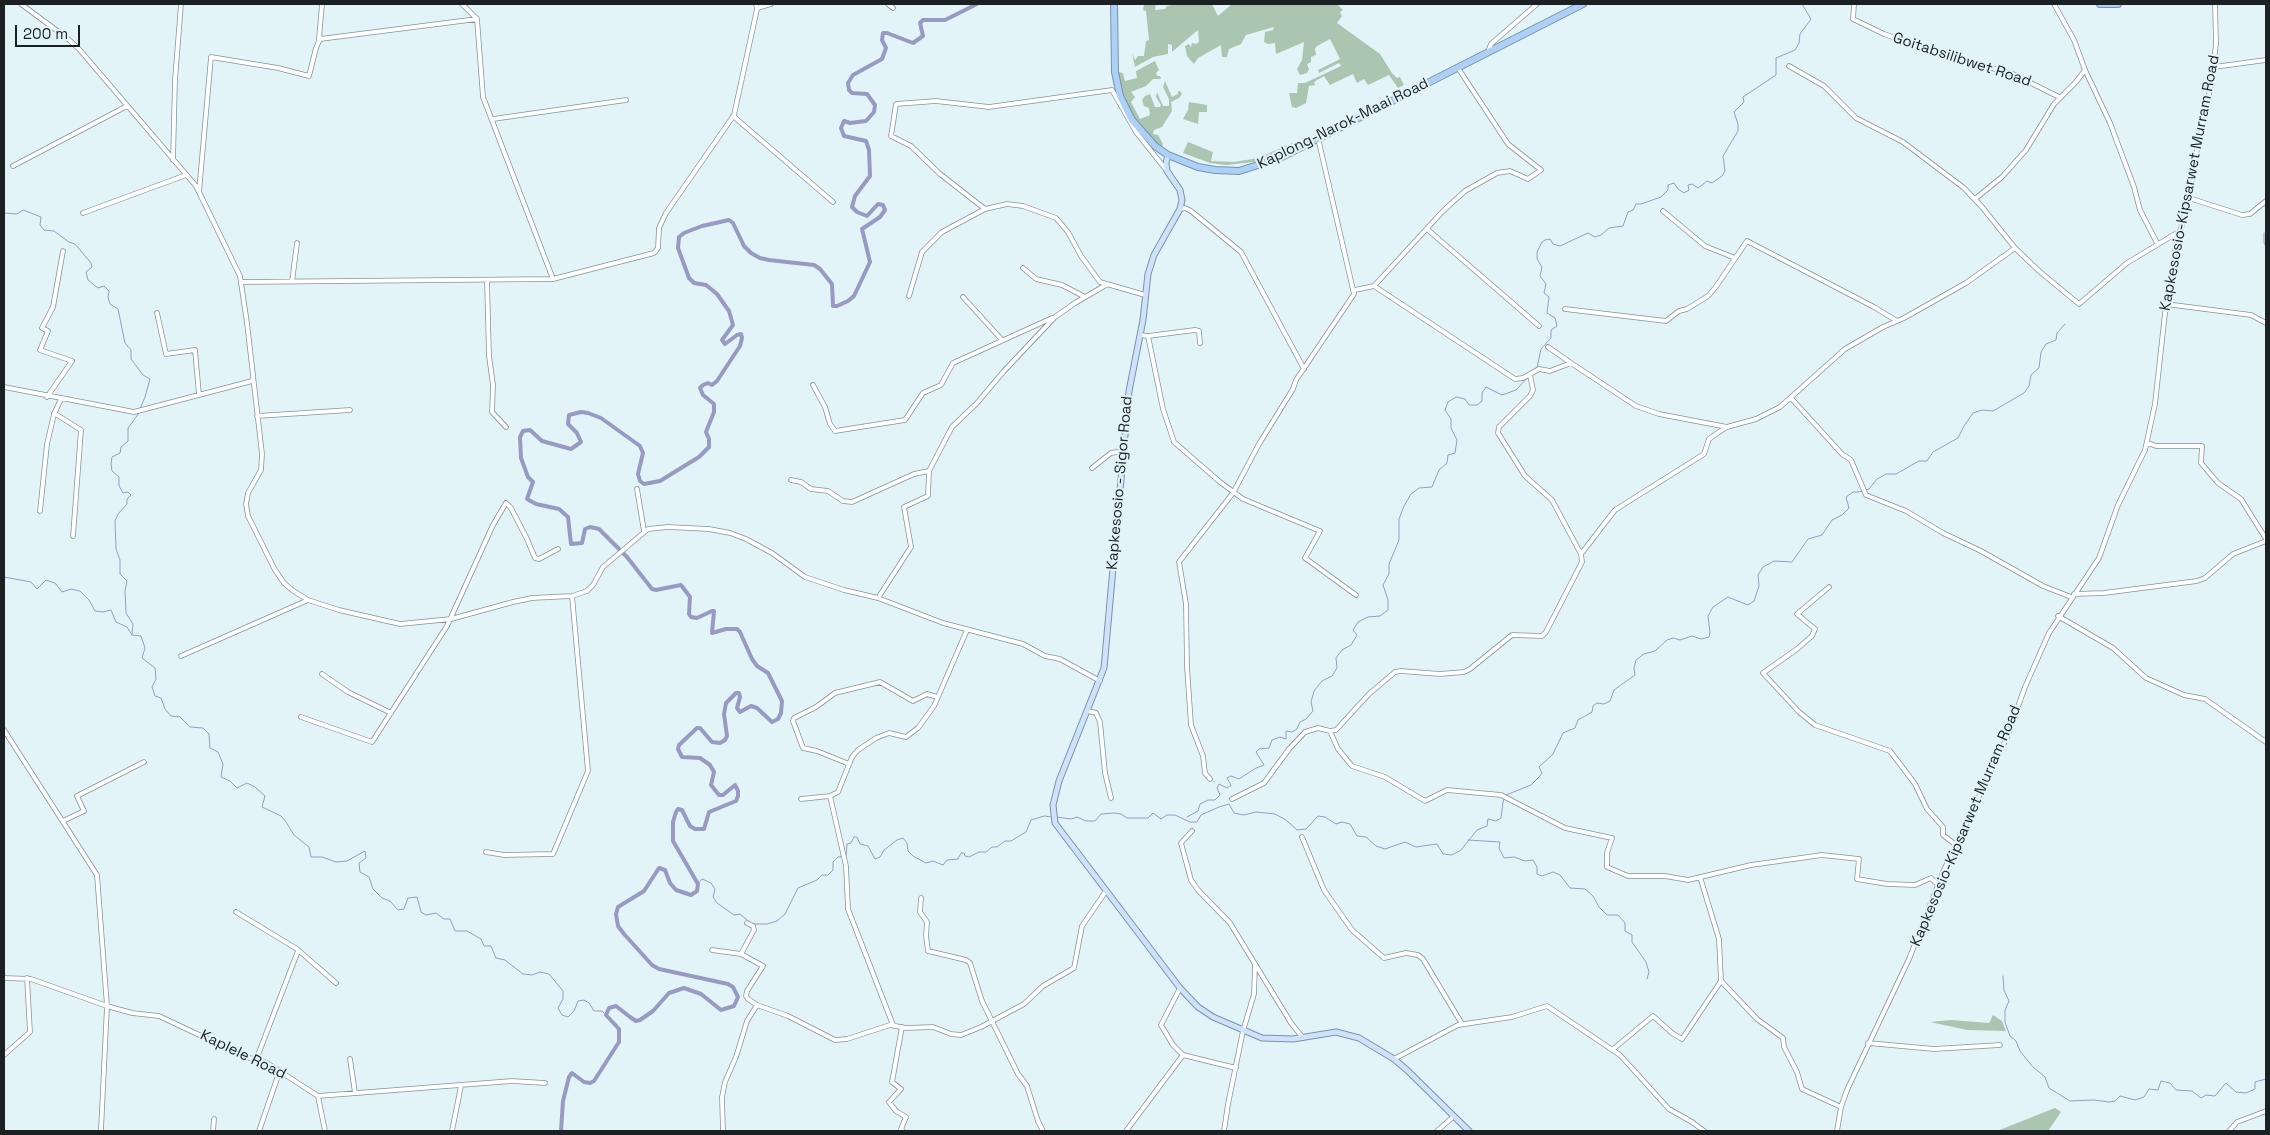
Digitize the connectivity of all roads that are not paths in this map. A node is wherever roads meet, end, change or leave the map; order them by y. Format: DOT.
graph roads {
  1 [pos="21,4"];
  2 [pos="181,4"];
  3 [pos="322,4"];
  4 [pos="462,4"];
  5 [pos="771,4"];
  6 [pos="888,4"];
  7 [pos="1114,4"];
  8 [pos="1536,4"];
  9 [pos="1583,4"];
  10 [pos="1854,4"];
  11 [pos="2054,4"];
  12 [pos="2100,4"];
  13 [pos="2118,4"];
  14 [pos="2215,4"];
  15 [pos="757,6"];
  16 [pos="893,8"];
  17 [pos="477,20"];
  18 [pos="319,39"];
  19 [pos="1488,52"];
  20 [pos="2266,60"];
  21 [pos="1790,66"];
  22 [pos="2214,67"];
  23 [pos="1458,68"];
  24 [pos="2085,70"];
  25 [pos="2059,97"];
  26 [pos="626,100"];
  27 [pos="128,106"];
  28 [pos="733,116"];
  29 [pos="493,119"];
  30 [pos="1318,138"];
  31 [pos="1168,155"];
  32 [pos="173,160"];
  33 [pos="13,166"];
  34 [pos="1167,171"];
  35 [pos="186,174"];
  36 [pos="199,192"];
  37 [pos="2189,198"];
  38 [pos="1975,199"];
  39 [pos="2266,201"];
  40 [pos="833,202"];
  41 [pos="985,209"];
  42 [pos="1180,209"];
  43 [pos="1663,211"];
  44 [pos="84,213"];
  45 [pos="1427,229"];
  46 [pos="2180,231"];
  47 [pos="297,243"];
  48 [pos="2157,243"];
  49 [pos="2015,248"];
  50 [pos="63,251"];
  51 [pos="1735,258"];
  52 [pos="1023,268"];
  53 [pos="552,279"];
  54 [pos="487,280"];
  55 [pos="242,282"];
  56 [pos="292,282"];
  57 [pos="1106,285"];
  58 [pos="1374,286"];
  59 [pos="1355,290"];
  60 [pos="1145,295"];
  61 [pos="909,296"];
  62 [pos="963,297"];
  63 [pos="1085,297"];
  64 [pos="2166,304"];
  65 [pos="1565,310"];
  66 [pos="157,313"];
  67 [pos="1054,317"];
  68 [pos="1897,322"];
  69 [pos="2266,323"];
  70 [pos="1539,326"];
  71 [pos="1140,335"];
  72 [pos="1148,336"];
  73 [pos="1002,340"];
  74 [pos="1200,344"];
  75 [pos="1548,348"];
  76 [pos="1571,363"];
  77 [pos="1304,369"];
  78 [pos="1530,375"];
  79 [pos="252,381"];
  80 [pos="813,385"];
  81 [pos="4,387"];
  82 [pos="199,395"];
  83 [pos="47,397"];
  84 [pos="1791,398"];
  85 [pos="61,399"];
  86 [pos="350,410"];
  87 [pos="54,413"];
  88 [pos="257,416"];
  89 [pos="506,427"];
  90 [pos="1727,427"];
  91 [pos="2148,443"];
  92 [pos="1123,451"];
  93 [pos="1092,468"];
  94 [pos="930,471"];
  95 [pos="791,480"];
  96 [pos="637,489"];
  97 [pos="1233,493"];
  98 [pos="40,511"];
  99 [pos="644,531"];
  100 [pos="74,536"];
  101 [pos="2266,540"];
  102 [pos="558,549"];
  103 [pos="1581,554"];
  104 [pos="1829,587"];
  105 [pos="1356,595"];
  106 [pos="2072,595"];
  107 [pos="572,596"];
  108 [pos="878,598"];
  109 [pos="308,600"];
  110 [pos="2058,616"];
  111 [pos="451,619"];
  112 [pos="967,630"];
  113 [pos="181,656"];
  114 [pos="322,674"];
  115 [pos="1100,681"];
  116 [pos="937,697"];
  117 [pos="1088,711"];
  118 [pos="391,713"];
  119 [pos="301,717"];
  120 [pos="4,730"];
  121 [pos="1330,731"];
  122 [pos="2266,742"];
  123 [pos="144,762"];
  124 [pos="849,764"];
  125 [pos="1210,779"];
  126 [pos="830,796"];
  127 [pos="1111,798"];
  128 [pos="802,799"];
  129 [pos="1232,799"];
  130 [pos="63,821"];
  131 [pos="1192,831"];
  132 [pos="1302,837"];
  133 [pos="1956,845"];
  134 [pos="486,852"];
  135 [pos="1700,877"];
  136 [pos="1938,885"];
  137 [pos="1106,891"];
  138 [pos="920,898"];
  139 [pos="236,912"];
  140 [pos="747,923"];
  141 [pos="712,950"];
  142 [pos="298,951"];
  143 [pos="741,954"];
  144 [pos="1255,964"];
  145 [pos="4,978"];
  146 [pos="27,978"];
  147 [pos="1721,982"];
  148 [pos="336,983"];
  149 [pos="1180,988"];
  150 [pos="757,1005"];
  151 [pos="106,1006"];
  152 [pos="993,1020"];
  153 [pos="1462,1024"];
  154 [pos="893,1025"];
  155 [pos="902,1027"];
  156 [pos="1243,1031"];
  157 [pos="1303,1038"];
  158 [pos="1868,1043"];
  159 [pos="2000,1044"];
  160 [pos="1612,1050"];
  161 [pos="4,1055"];
  162 [pos="1183,1055"];
  163 [pos="350,1059"];
  164 [pos="1394,1059"];
  165 [pos="256,1060"];
  166 [pos="1236,1068"];
  167 [pos="280,1070"];
  168 [pos="545,1083"];
  169 [pos="461,1086"];
  170 [pos="355,1094"];
  171 [pos="318,1096"];
  172 [pos="1841,1107"];
  173 [pos="2266,1111"];
  174 [pos="1454,1116"];
  175 [pos="214,1119"];
  176 [pos="101,1130"];
  177 [pos="213,1131"];
  178 [pos="259,1131"];
  179 [pos="325,1131"];
  180 [pos="452,1131"];
  181 [pos="723,1131"];
  182 [pos="903,1131"];
  183 [pos="1043,1131"];
  184 [pos="1126,1131"];
  185 [pos="1224,1131"];
  186 [pos="1437,1131"];
  187 [pos="1469,1131"];
  188 [pos="1704,1131"];
  189 [pos="1837,1131"];
  190 [pos="2229,1131"];
  1 -- 27 [label="street"];
  2 -- 32 [label="street"];
  3 -- 18 [label="street"];
  4 -- 17 [label="street"];
  5 -- 15 [label="street"];
  6 -- 16 [label="street"];
  7 -- 31 [label="highway, Kaplong-Narok-Maai Road"];
  8 -- 19 [label="street"];
  9 -- 19 [label="highway, Kaplong-Narok-Maai Road"];
  10 -- 25 [label="street, Goitabsilibwet Road"];
  11 -- 24 [label="street"];
  12 -- 13 [label="highway"];
  14 -- 22 [label="street, Kapkesosio-Kipsarwet Murram Road"];
  15 -- 28 [label="street"];
  17 -- 18 [label="street"];
  17 -- 29 [label="street"];
  18 -- 36 [label="street"];
  19 -- 23 [label="highway, Kaplong-Narok-Maai Road"];
  20 -- 22 [label="street"];
  21 -- 38 [label="street"];
  22 -- 37 [label="street, Kapkesosio-Kipsarwet Murram Road"];
  23 -- 30 [label="highway, Kaplong-Narok-Maai Road"];
  23 -- 45 [label="street"];
  24 -- 25 [label="street"];
  24 -- 48 [label="street"];
  25 -- 38 [label="street"];
  26 -- 29 [label="street"];
  27 -- 32 [label="street"];
  27 -- 33 [label="street"];
  28 -- 40 [label="street"];
  28 -- 53 [label="street"];
  29 -- 53 [label="street"];
  30 -- 31 [label="highway, Kaplong-Narok-Maai Road"];
  30 -- 59 [label="street"];
  31 -- 34 [label="main road"];
  32 -- 35 [label="street"];
  34 -- 41 [label="street"];
  34 -- 42 [label="main road"];
  35 -- 36 [label="street"];
  35 -- 44 [label="street"];
  36 -- 55 [label="street"];
  37 -- 39 [label="street"];
  37 -- 46 [label="street, Kapkesosio-Kipsarwet Murram Road"];
  38 -- 49 [label="street"];
  41 -- 57 [label="street"];
  41 -- 61 [label="street"];
  42 -- 60 [label="main road, Kapkesosio - Sigor Road"];
  42 -- 77 [label="street"];
  43 -- 51 [label="street"];
  45 -- 58 [label="street"];
  45 -- 70 [label="street"];
  46 -- 48 [label="street"];
  46 -- 64 [label="street, Kapkesosio-Kipsarwet Murram Road"];
  47 -- 56 [label="street"];
  48 -- 49 [label="street"];
  49 -- 68 [label="street"];
  50 -- 83 [label="street"];
  51 -- 65 [label="street"];
  51 -- 68 [label="street"];
  52 -- 63 [label="street"];
  53 -- 54 [label="street"];
  54 -- 56 [label="street"];
  54 -- 89 [label="street"];
  55 -- 56 [label="street"];
  55 -- 79 [label="street"];
  57 -- 60 [label="street"];
  57 -- 63 [label="street"];
  58 -- 59 [label="street"];
  58 -- 78 [label="street"];
  59 -- 77 [label="street"];
  60 -- 71 [label="main road, Kapkesosio - Sigor Road"];
  62 -- 73 [label="street"];
  63 -- 67 [label="street"];
  64 -- 69 [label="street"];
  64 -- 91 [label="street, Kapkesosio-Kipsarwet Murram Road"];
  66 -- 82 [label="street"];
  67 -- 73 [label="street"];
  67 -- 94 [label="street"];
  68 -- 84 [label="street"];
  71 -- 72 [label="street"];
  71 -- 92 [label="main road, Kapkesosio - Sigor Road"];
  72 -- 74 [label="street"];
  72 -- 97 [label="street"];
  73 -- 80 [label="street"];
  75 -- 76 [label="street"];
  76 -- 78 [label="street"];
  76 -- 90 [label="street"];
  77 -- 97 [label="street"];
  78 -- 103 [label="street"];
  79 -- 82 [label="street"];
  79 -- 88 [label="street"];
  81 -- 83 [label="street"];
  82 -- 85 [label="street"];
  83 -- 85 [label="street"];
  84 -- 90 [label="street"];
  84 -- 106 [label="street"];
  85 -- 87 [label="street"];
  86 -- 88 [label="street"];
  87 -- 98 [label="street"];
  87 -- 100 [label="street"];
  88 -- 109 [label="street"];
  90 -- 103 [label="street"];
  91 -- 101 [label="street"];
  91 -- 106 [label="street, Kapkesosio-Kipsarwet Murram Road"];
  92 -- 93 [label="street"];
  92 -- 115 [label="main road, Kapkesosio - Sigor Road"];
  94 -- 95 [label="street"];
  94 -- 108 [label="street"];
  96 -- 99 [label="street"];
  97 -- 105 [label="street"];
  97 -- 125 [label="street"];
  99 -- 107 [label="street"];
  99 -- 108 [label="street"];
  101 -- 106 [label="street"];
  102 -- 111 [label="street"];
  103 -- 121 [label="street"];
  104 -- 133 [label="street"];
  106 -- 110 [label="street, Kapkesosio-Kipsarwet Murram Road"];
  107 -- 111 [label="street"];
  107 -- 134 [label="street"];
  108 -- 112 [label="street"];
  109 -- 111 [label="street"];
  109 -- 113 [label="street"];
  110 -- 122 [label="street"];
  110 -- 133 [label="street, Kapkesosio-Kipsarwet Murram Road"];
  111 -- 118 [label="street"];
  112 -- 115 [label="street"];
  112 -- 116 [label="street"];
  114 -- 118 [label="street"];
  115 -- 117 [label="main road, Kapkesosio - Sigor Road"];
  116 -- 124 [label="street"];
  116 -- 124 [label="street"];
  117 -- 127 [label="street"];
  117 -- 137 [label="main road, Kapkesosio - Sigor Road"];
  118 -- 119 [label="street"];
  120 -- 130 [label="street"];
  121 -- 129 [label="street"];
  121 -- 135 [label="street"];
  123 -- 130 [label="street"];
  124 -- 126 [label="street"];
  126 -- 128 [label="street"];
  126 -- 154 [label="street"];
  130 -- 151 [label="street"];
  131 -- 144 [label="street"];
  132 -- 153 [label="street"];
  133 -- 136 [label="street, Kapkesosio-Kipsarwet Murram Road"];
  135 -- 136 [label="street"];
  135 -- 147 [label="street"];
  136 -- 158 [label="street, Kapkesosio-Kipsarwet Murram Road"];
  137 -- 149 [label="main road"];
  137 -- 152 [label="street"];
  138 -- 152 [label="street"];
  139 -- 142 [label="street"];
  140 -- 143 [label="street"];
  141 -- 143 [label="street"];
  142 -- 148 [label="street"];
  142 -- 165 [label="street"];
  143 -- 150 [label="street"];
  144 -- 156 [label="street"];
  144 -- 157 [label="street"];
  145 -- 146 [label="street, Kaplele Road"];
  146 -- 151 [label="street, Kaplele Road"];
  146 -- 161 [label="street"];
  147 -- 160 [label="street"];
  147 -- 172 [label="street"];
  149 -- 156 [label="main road"];
  149 -- 162 [label="street"];
  150 -- 154 [label="street"];
  150 -- 181 [label="street"];
  151 -- 165 [label="street, Kaplele Road"];
  151 -- 176 [label="street"];
  152 -- 155 [label="street"];
  152 -- 183 [label="street"];
  153 -- 160 [label="street"];
  153 -- 164 [label="street"];
  154 -- 155 [label="street"];
  155 -- 182 [label="street"];
  156 -- 157 [label="main road"];
  156 -- 166 [label="street"];
  157 -- 164 [label="main road"];
  158 -- 159 [label="street"];
  158 -- 172 [label="street, Kapkesosio-Kipsarwet Murram Road"];
  160 -- 188 [label="street"];
  162 -- 166 [label="street"];
  162 -- 184 [label="street"];
  163 -- 170 [label="street"];
  164 -- 174 [label="main road"];
  165 -- 167 [label="street, Kaplele Road"];
  166 -- 185 [label="street"];
  167 -- 171 [label="street, Kaplele Road"];
  167 -- 178 [label="street"];
  168 -- 169 [label="street"];
  169 -- 170 [label="street"];
  169 -- 180 [label="street"];
  170 -- 171 [label="street"];
  171 -- 179 [label="street"];
  172 -- 189 [label="street, Kapkesosio-Kipsarwet Murram Road"];
  173 -- 190 [label="street"];
  174 -- 186 [label="street"];
  174 -- 187 [label="main road"];
  175 -- 177 [label="street"];
}
